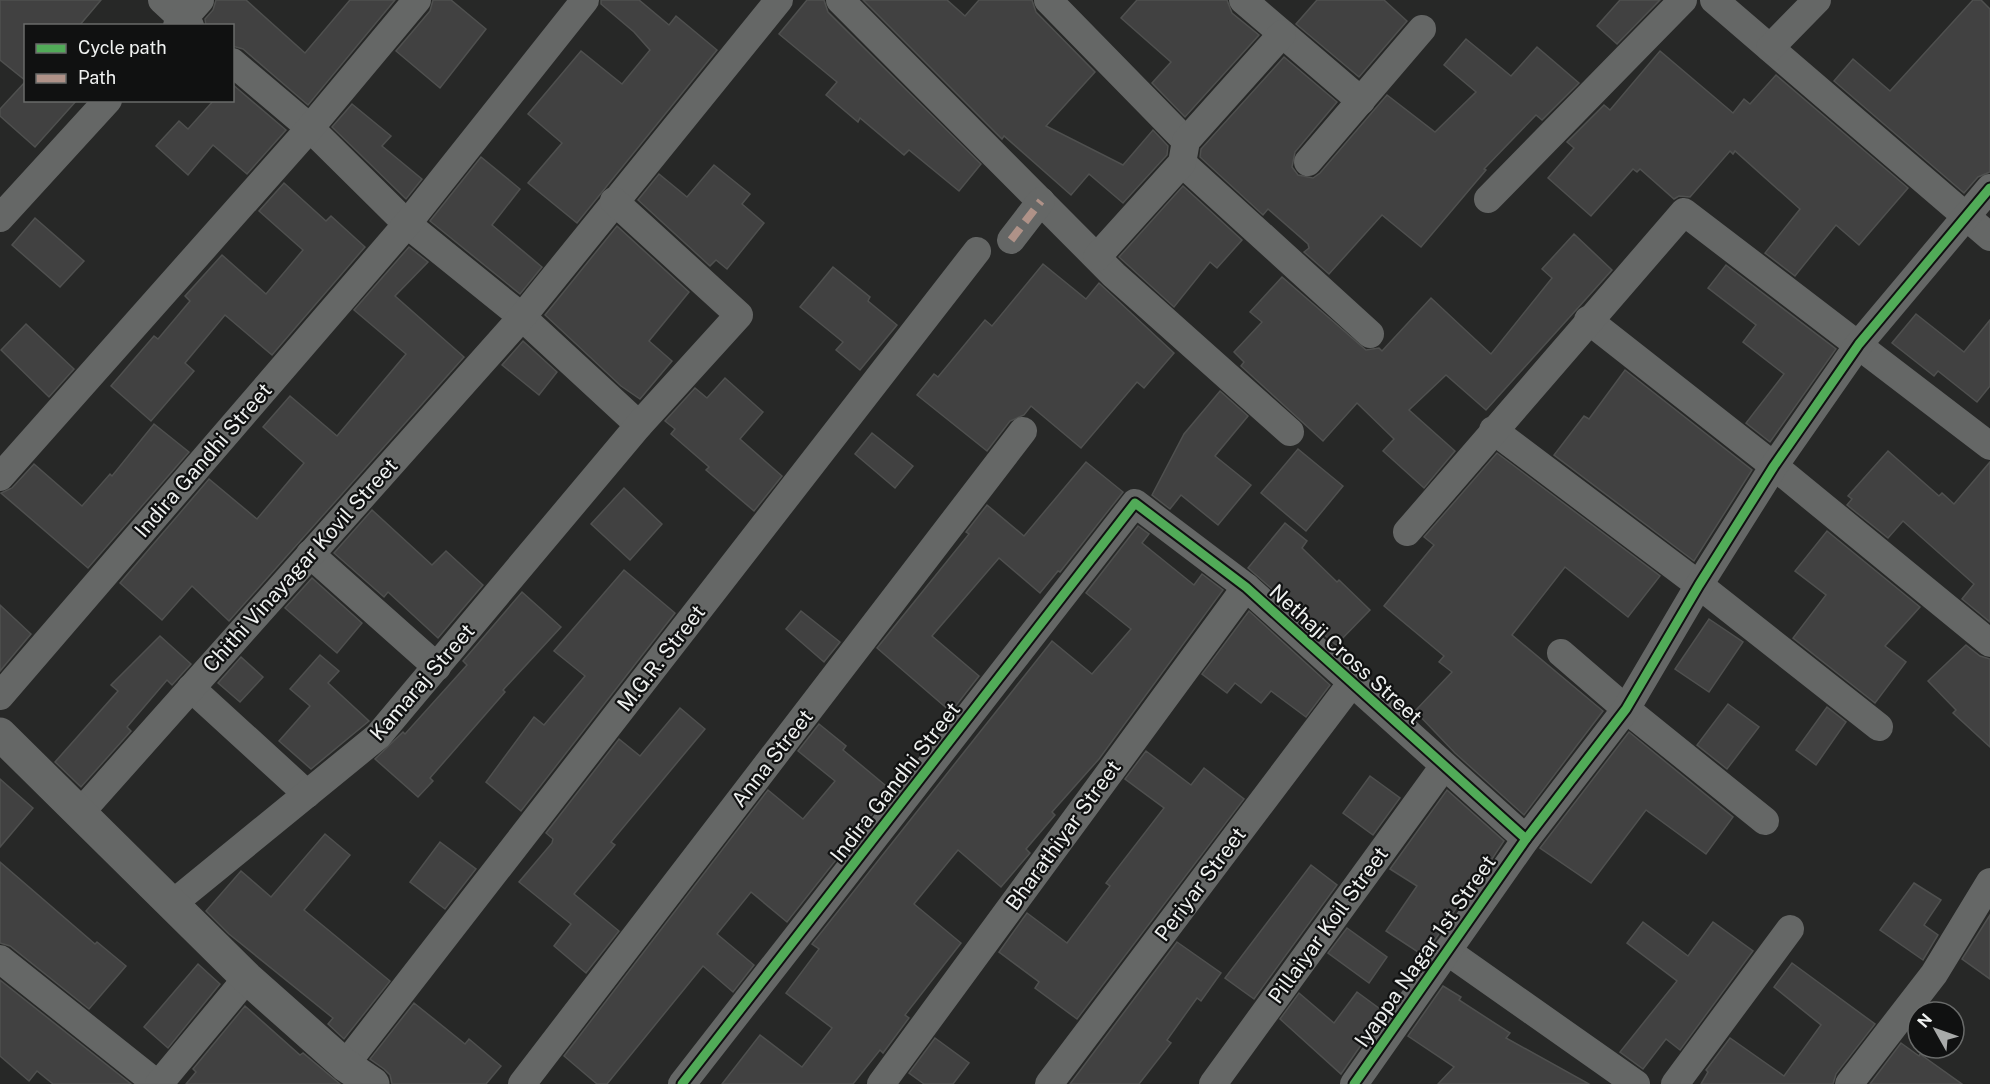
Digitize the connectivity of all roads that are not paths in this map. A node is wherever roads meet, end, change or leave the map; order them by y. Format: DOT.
graph roads {
  1 [pos="162,0"];
  2 [pos="417,0"];
  3 [pos="585,0"];
  4 [pos="779,0"];
  5 [pos="840,0"];
  6 [pos="1048,0"];
  7 [pos="1243,0"];
  8 [pos="1683,0"];
  9 [pos="1714,0"];
  10 [pos="1817,0"];
  11 [pos="187,18"];
  12 [pos="1422,29"];
  13 [pos="1282,34"];
  14 [pos="1770,48"];
  15 [pos="234,64"];
  16 [pos="106,102"];
  17 [pos="1360,102"];
  18 [pos="310,128"];
  19 [pos="1184,152"];
  20 [pos="1308,162"];
  21 [pos="1990,188"];
  22 [pos="1488,199"];
  23 [pos="614,201"];
  24 [pos="1041,201"];
  25 [pos="1967,217"];
  26 [pos="0,218"];
  27 [pos="407,224"];
  28 [pos="1990,237"];
  29 [pos="1011,240"];
  30 [pos="977,251"];
  31 [pos="1097,258"];
  32 [pos="522,317"];
  33 [pos="1588,320"];
  34 [pos="1370,334"];
  35 [pos="1859,344"];
  36 [pos="639,425"];
  37 [pos="1493,430"];
  38 [pos="1023,431"];
  39 [pos="1290,432"];
  40 [pos="1990,446"];
  41 [pos="1774,466"];
  42 [pos="0,477"];
  43 [pos="1136,503"];
  44 [pos="1407,532"];
  45 [pos="310,554"];
  46 [pos="1699,585"];
  47 [pos="1246,587"];
  48 [pos="1990,643"];
  49 [pos="1561,653"];
  50 [pos="437,667"];
  51 [pos="1351,684"];
  52 [pos="190,688"];
  53 [pos="0,696"];
  54 [pos="1626,709"];
  55 [pos="1879,727"];
  56 [pos="0,734"];
  57 [pos="1444,766"];
  58 [pos="307,794"];
  59 [pos="80,813"];
  60 [pos="1765,821"];
  61 [pos="1526,839"];
  62 [pos="1990,882"];
  63 [pos="171,905"];
  64 [pos="1790,929"];
  65 [pos="1447,951"];
  66 [pos="0,959"];
  67 [pos="248,978"];
  68 [pos="345,1065"];
  69 [pos="158,1084"];
  70 [pos="373,1084"];
  71 [pos="522,1084"];
  72 [pos="682,1084"];
  73 [pos="881,1084"];
  74 [pos="1049,1084"];
  75 [pos="1213,1084"];
  76 [pos="1354,1084"];
  77 [pos="1636,1084"];
  78 [pos="1675,1084"];
  79 [pos="1849,1084"];
  1 -- 11 [label="street"];
  2 -- 18 [label="street"];
  3 -- 27 [label="street, Indira Gandhi Street"];
  4 -- 23 [label="street, Chithi Vinayagar Kovil Street"];
  5 -- 24 [label="street"];
  6 -- 19 [label="street"];
  7 -- 13 [label="street"];
  8 -- 22 [label="street"];
  9 -- 14 [label="street"];
  10 -- 14 [label="street"];
  12 -- 17 [label="street"];
  13 -- 17 [label="street"];
  13 -- 19 [label="street"];
  14 -- 25 [label="street"];
  15 -- 18 [label="street"];
  16 -- 26 [label="street"];
  17 -- 20 [label="street"];
  18 -- 27 [label="street"];
  18 -- 42 [label="street"];
  19 -- 31 [label="street"];
  19 -- 34 [label="street"];
  21 -- 25 [label="street, Iyappa Nagar 1st Street"];
  23 -- 32 [label="street, Chithi Vinayagar Kovil Street"];
  23 -- 36 [label="street, Kamaraj Street"];
  24 -- 29 [label="street"];
  24 -- 31 [label="street"];
  25 -- 28 [label="street"];
  25 -- 35 [label="street, Iyappa Nagar 1st Street"];
  27 -- 32 [label="street"];
  27 -- 53 [label="street, Indira Gandhi Street"];
  30 -- 68 [label="street, M.G.R. Street"];
  31 -- 39 [label="street"];
  32 -- 36 [label="street"];
  32 -- 45 [label="street, Chithi Vinayagar Kovil Street"];
  33 -- 35 [label="street"];
  33 -- 37 [label="street"];
  33 -- 41 [label="street"];
  35 -- 40 [label="street"];
  35 -- 41 [label="street, Iyappa Nagar 1st Street"];
  36 -- 50 [label="street, Kamaraj Street"];
  37 -- 44 [label="street"];
  37 -- 46 [label="street"];
  38 -- 71 [label="street, Anna Street"];
  41 -- 46 [label="street, Iyappa Nagar 1st Street"];
  41 -- 48 [label="street"];
  43 -- 47 [label="street, Nethaji Cross Street"];
  43 -- 72 [label="street, Indira Gandhi Street"];
  45 -- 50 [label="street"];
  45 -- 52 [label="street, Chithi Vinayagar Kovil Street"];
  46 -- 54 [label="street, Iyappa Nagar 1st Street"];
  46 -- 55 [label="street"];
  47 -- 51 [label="street, Nethaji Cross Street"];
  47 -- 73 [label="street, Bharathiyar Street"];
  49 -- 54 [label="street"];
  50 -- 58 [label="street, Kamaraj Street"];
  51 -- 57 [label="street, Nethaji Cross Street"];
  51 -- 74 [label="street, Periyar Street"];
  52 -- 58 [label="street"];
  52 -- 59 [label="street, Chithi Vinayagar Kovil Street"];
  54 -- 60 [label="street"];
  54 -- 61 [label="street, Iyappa Nagar 1st Street"];
  56 -- 59 [label="street"];
  57 -- 61 [label="street, Nethaji Cross Street"];
  57 -- 75 [label="street, Pillaiyar Koil Street"];
  58 -- 63 [label="street, Kamaraj Street"];
  59 -- 63 [label="street"];
  61 -- 65 [label="street, Iyappa Nagar 1st Street"];
  62 -- 79 [label="street"];
  63 -- 67 [label="street"];
  64 -- 78 [label="street"];
  65 -- 76 [label="street, Iyappa Nagar 1st Street"];
  65 -- 77 [label="street"];
  66 -- 69 [label="street"];
  67 -- 68 [label="street"];
  67 -- 69 [label="street"];
  68 -- 70 [label="street"];
}
